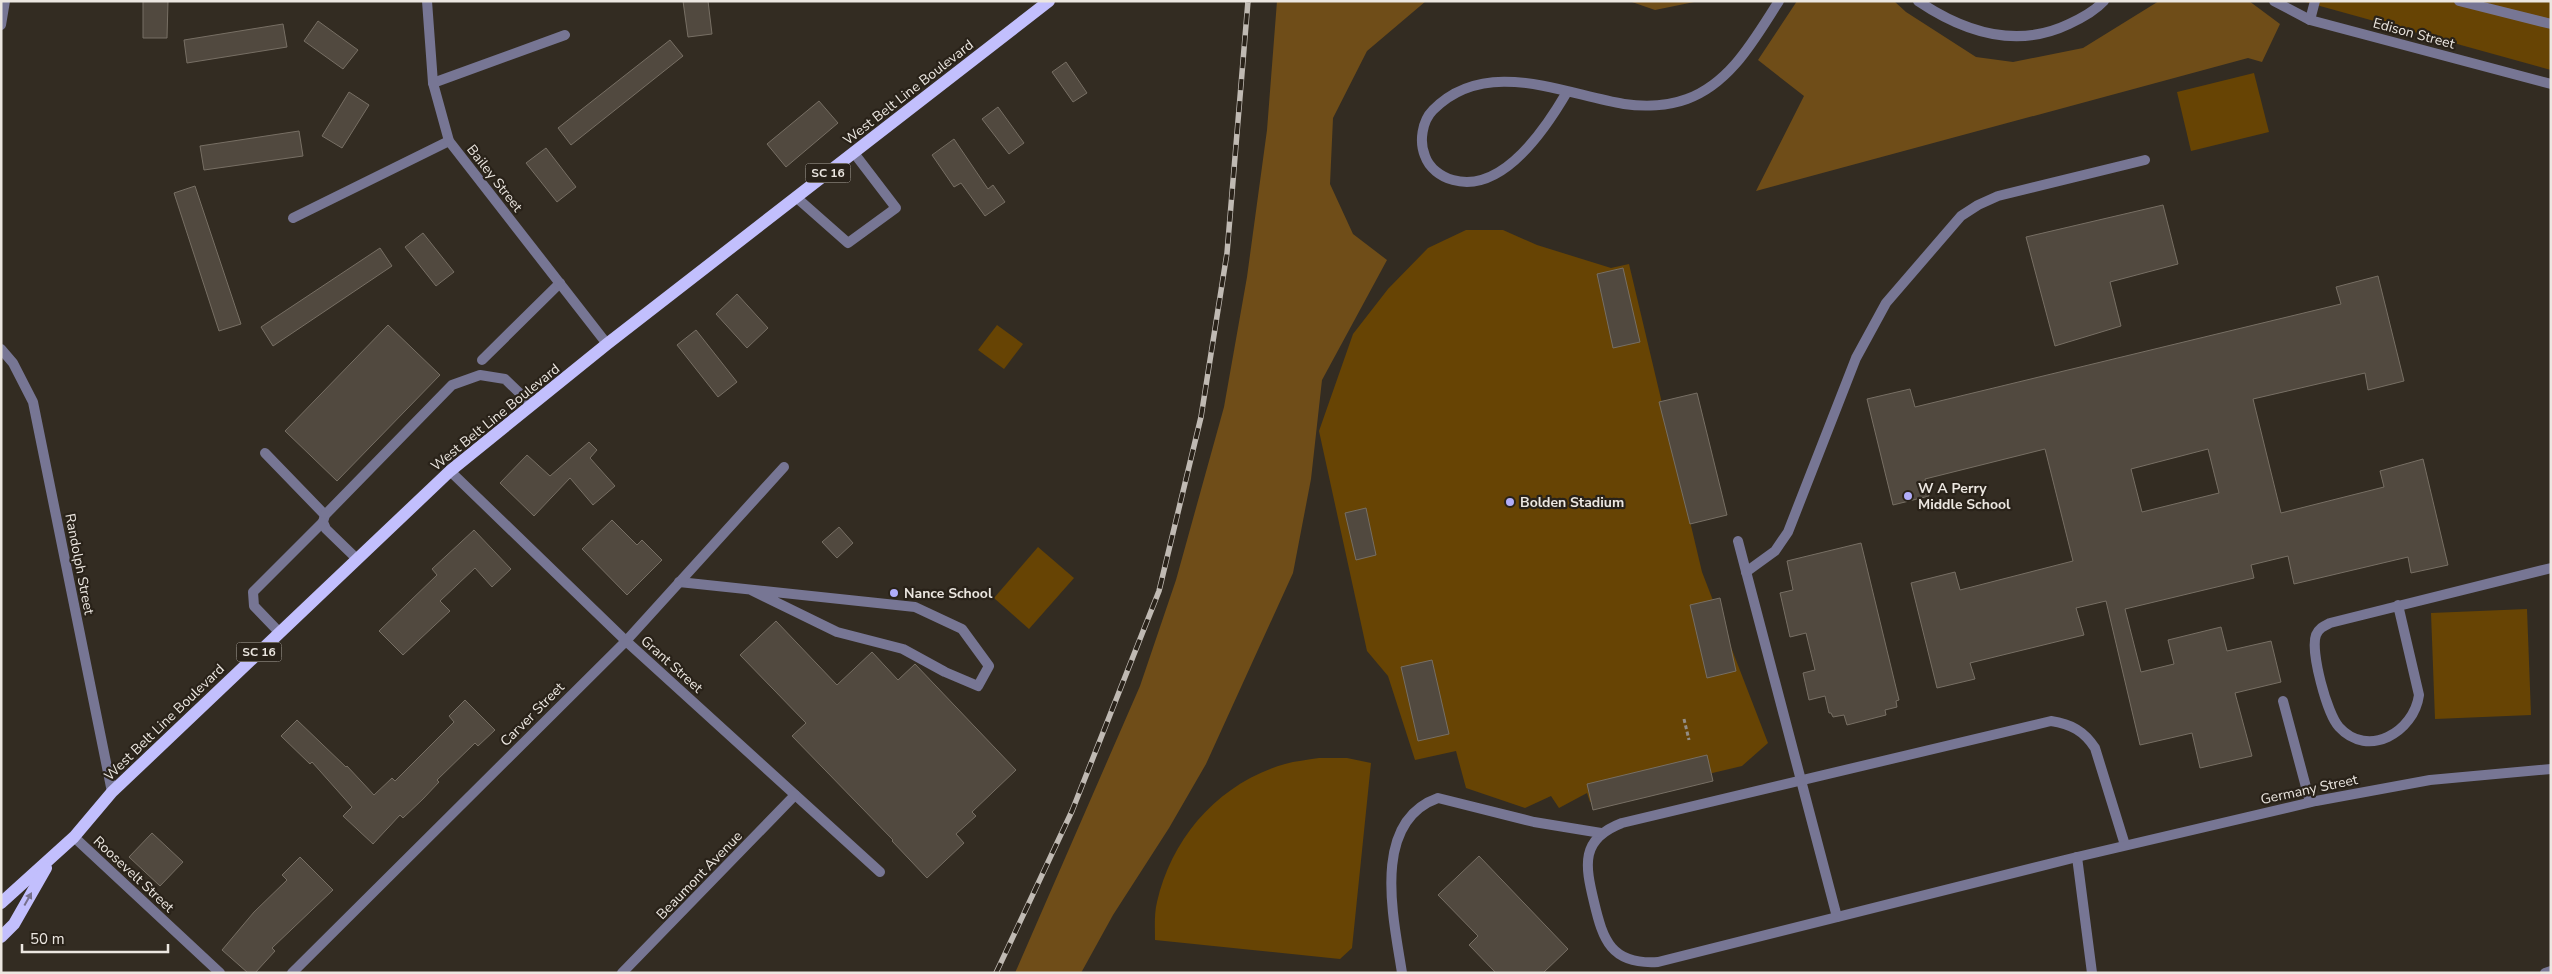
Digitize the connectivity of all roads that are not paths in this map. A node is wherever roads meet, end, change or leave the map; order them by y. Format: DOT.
graph roads {
  1 [pos="5,1"];
  2 [pos="427,1"];
  3 [pos="1050,1"];
  4 [pos="1779,1"];
  5 [pos="1918,1"];
  6 [pos="2104,1"];
  7 [pos="2274,1"];
  8 [pos="2315,1"];
  9 [pos="2459,1"];
  10 [pos="2310,20"];
  11 [pos="2551,24"];
  12 [pos="1,25"];
  13 [pos="565,35"];
  14 [pos="433,83"];
  15 [pos="2551,84"];
  16 [pos="1567,92"];
  17 [pos="449,141"];
  18 [pos="854,153"];
  19 [pos="2145,160"];
  20 [pos="796,198"];
  21 [pos="294,218"];
  22 [pos="560,283"];
  23 [pos="607,344"];
  24 [pos="1,349"];
  25 [pos="482,360"];
  26 [pos="532,405"];
  27 [pos="265,454"];
  28 [pos="784,467"];
  29 [pos="450,471"];
  30 [pos="324,519"];
  31 [pos="1738,541"];
  32 [pos="357,559"];
  33 [pos="2551,568"];
  34 [pos="1746,572"];
  35 [pos="679,582"];
  36 [pos="750,590"];
  37 [pos="2398,605"];
  38 [pos="279,632"];
  39 [pos="626,640"];
  40 [pos="2283,701"];
  41 [pos="2551,769"];
  42 [pos="1802,780"];
  43 [pos="112,792"];
  44 [pos="795,795"];
  45 [pos="2310,802"];
  46 [pos="1601,834"];
  47 [pos="74,837"];
  48 [pos="2125,845"];
  49 [pos="2077,857"];
  50 [pos="50,859"];
  51 [pos="880,872"];
  52 [pos="1,903"];
  53 [pos="1837,917"];
  54 [pos="1,937"];
  55 [pos="2551,971"];
  56 [pos="220,973"];
  57 [pos="292,973"];
  58 [pos="622,973"];
  59 [pos="1401,973"];
  60 [pos="2092,973"];
  61 [pos="2545,973"];
  1 -- 12 [label="street"];
  2 -- 14 [label="street, Bailey Street"];
  3 -- 18 [label="main road, West Belt Line Boulevard / SC 16"];
  4 -- 16 [label="street"];
  5 -- 6 [label="street"];
  7 -- 10 [label="street, Edison Street"];
  8 -- 10 [label="street"];
  9 -- 11 [label="street"];
  10 -- 15 [label="street, Edison Street"];
  13 -- 14 [label="street"];
  14 -- 17 [label="street, Bailey Street"];
  16 -- 16 [label="street"];
  17 -- 21 [label="street"];
  17 -- 22 [label="street, Bailey Street"];
  18 -- 20 [label="main road, West Belt Line Boulevard / SC 16"];
  18 -- 20 [label="street"];
  19 -- 34 [label="street"];
  20 -- 23 [label="main road, West Belt Line Boulevard / SC 16"];
  22 -- 23 [label="street, Bailey Street"];
  22 -- 25 [label="street"];
  23 -- 26 [label="main road, West Belt Line Boulevard / SC 16"];
  24 -- 43 [label="street, Randolph Street"];
  26 -- 29 [label="main road, West Belt Line Boulevard / SC 16"];
  26 -- 30 [label="street"];
  27 -- 30 [label="street"];
  28 -- 35 [label="street, Carver Street"];
  29 -- 32 [label="main road, West Belt Line Boulevard / SC 16"];
  29 -- 39 [label="street, Grant Street"];
  30 -- 32 [label="street"];
  30 -- 38 [label="street"];
  31 -- 34 [label="street"];
  32 -- 38 [label="main road, West Belt Line Boulevard / SC 16"];
  33 -- 37 [label="street"];
  34 -- 42 [label="street"];
  35 -- 36 [label="street"];
  35 -- 39 [label="street, Carver Street"];
  36 -- 36 [label="street"];
  37 -- 37 [label="street"];
  38 -- 43 [label="main road, West Belt Line Boulevard / SC 16"];
  39 -- 44 [label="street, Grant Street"];
  39 -- 57 [label="street, Carver Street"];
  40 -- 45 [label="street"];
  41 -- 45 [label="street, Germany Street"];
  42 -- 46 [label="street"];
  42 -- 48 [label="street"];
  42 -- 53 [label="street"];
  43 -- 47 [label="main road, West Belt Line Boulevard / SC 16"];
  44 -- 51 [label="street, Grant Street"];
  44 -- 58 [label="street, Beaumont Avenue"];
  45 -- 48 [label="street, Germany Street"];
  46 -- 53 [label="street, Germany Street"];
  46 -- 59 [label="street"];
  47 -- 50 [label="main road, West Belt Line Boulevard / SC 16"];
  47 -- 56 [label="street, Roosevelt Street"];
  48 -- 49 [label="street, Germany Street"];
  49 -- 53 [label="street, Germany Street"];
  49 -- 60 [label="street"];
  50 -- 52 [label="main road, West Belt Line Boulevard / SC 16"];
  54 -- 50 [label="main road, SC 16, one-way"];
  55 -- 61 [label="street"];
}
